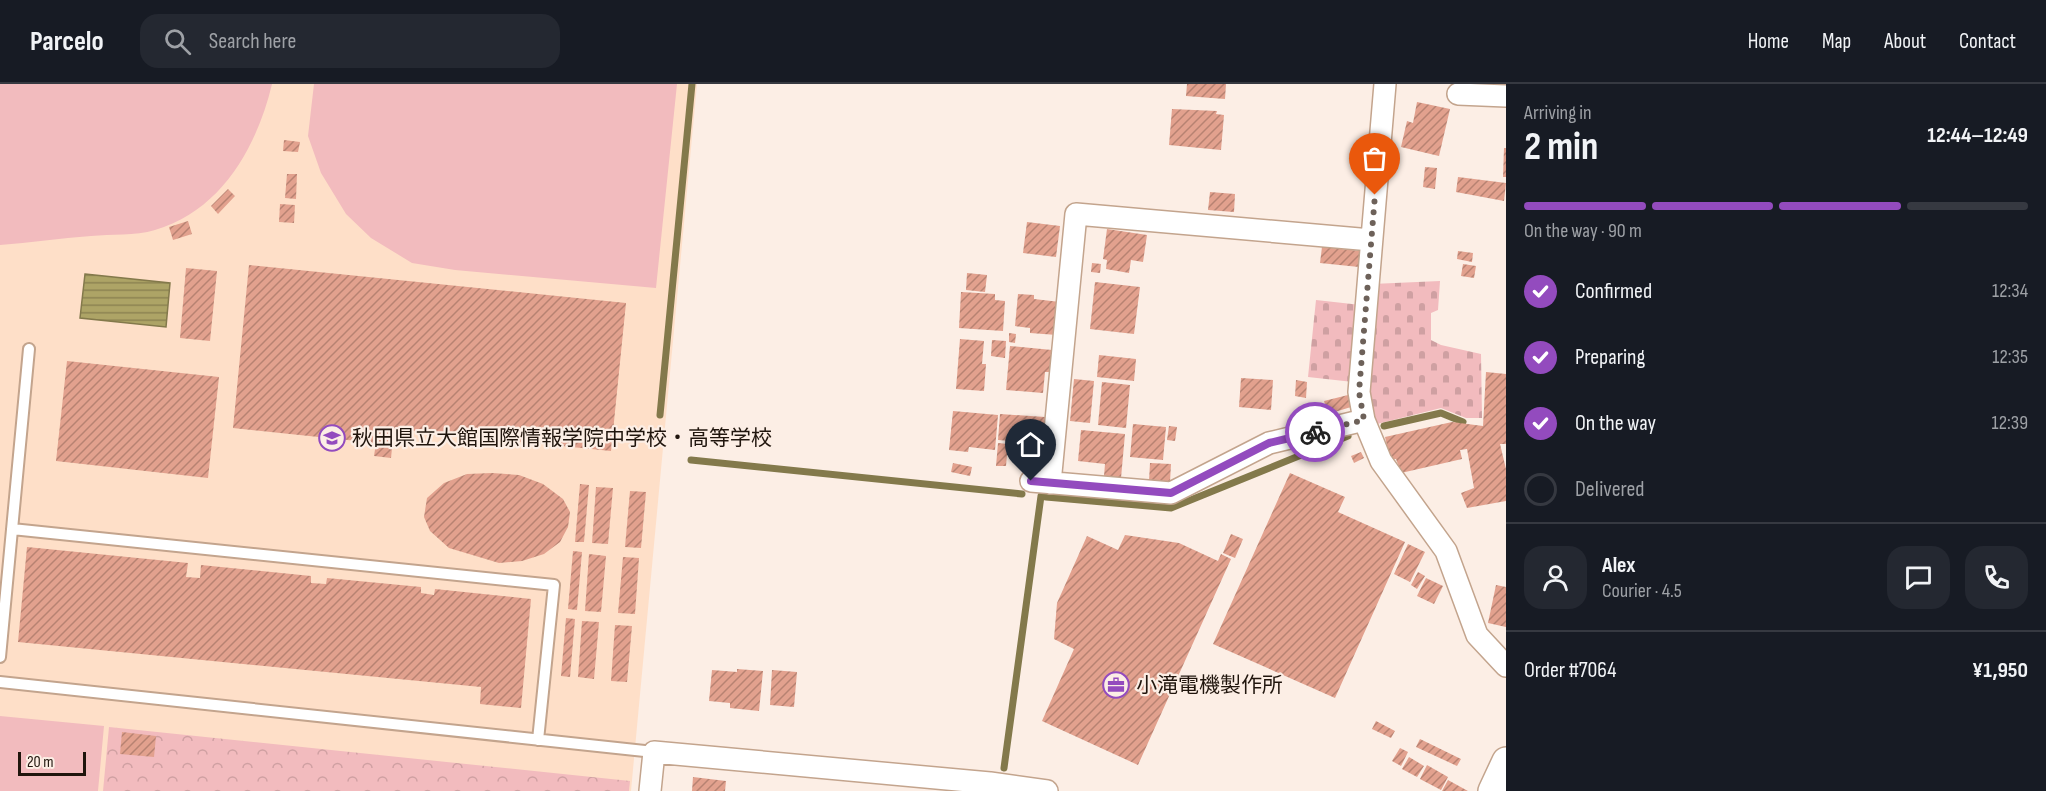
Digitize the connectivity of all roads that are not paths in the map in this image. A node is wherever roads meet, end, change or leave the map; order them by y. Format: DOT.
graph roads {
  1 [pos="1385,84"];
  2 [pos="1458,94"];
  3 [pos="1506,96"];
  4 [pos="1371,240"];
  5 [pos="29,349"];
  6 [pos="1364,420"];
  7 [pos="12,529"];
  8 [pos="0,657"];
  9 [pos="1506,666"];
  10 [pos="0,682"];
  11 [pos="538,740"];
  12 [pos="654,753"];
  13 [pos="1506,761"];
  14 [pos="650,791"];
  15 [pos="1047,791"];
  16 [pos="1492,791"];
  1 -- 4 [label="street"];
  2 -- 3 [label="street"];
  4 -- 6 [label="street"];
  4 -- 6 [label="street"];
  5 -- 7 [label="lane"];
  6 -- 9 [label="street"];
  7 -- 8 [label="lane"];
  7 -- 11 [label="lane"];
  10 -- 11 [label="lane"];
  11 -- 12 [label="lane"];
  12 -- 14 [label="street"];
  12 -- 15 [label="street"];
  13 -- 16 [label="street"];
}
